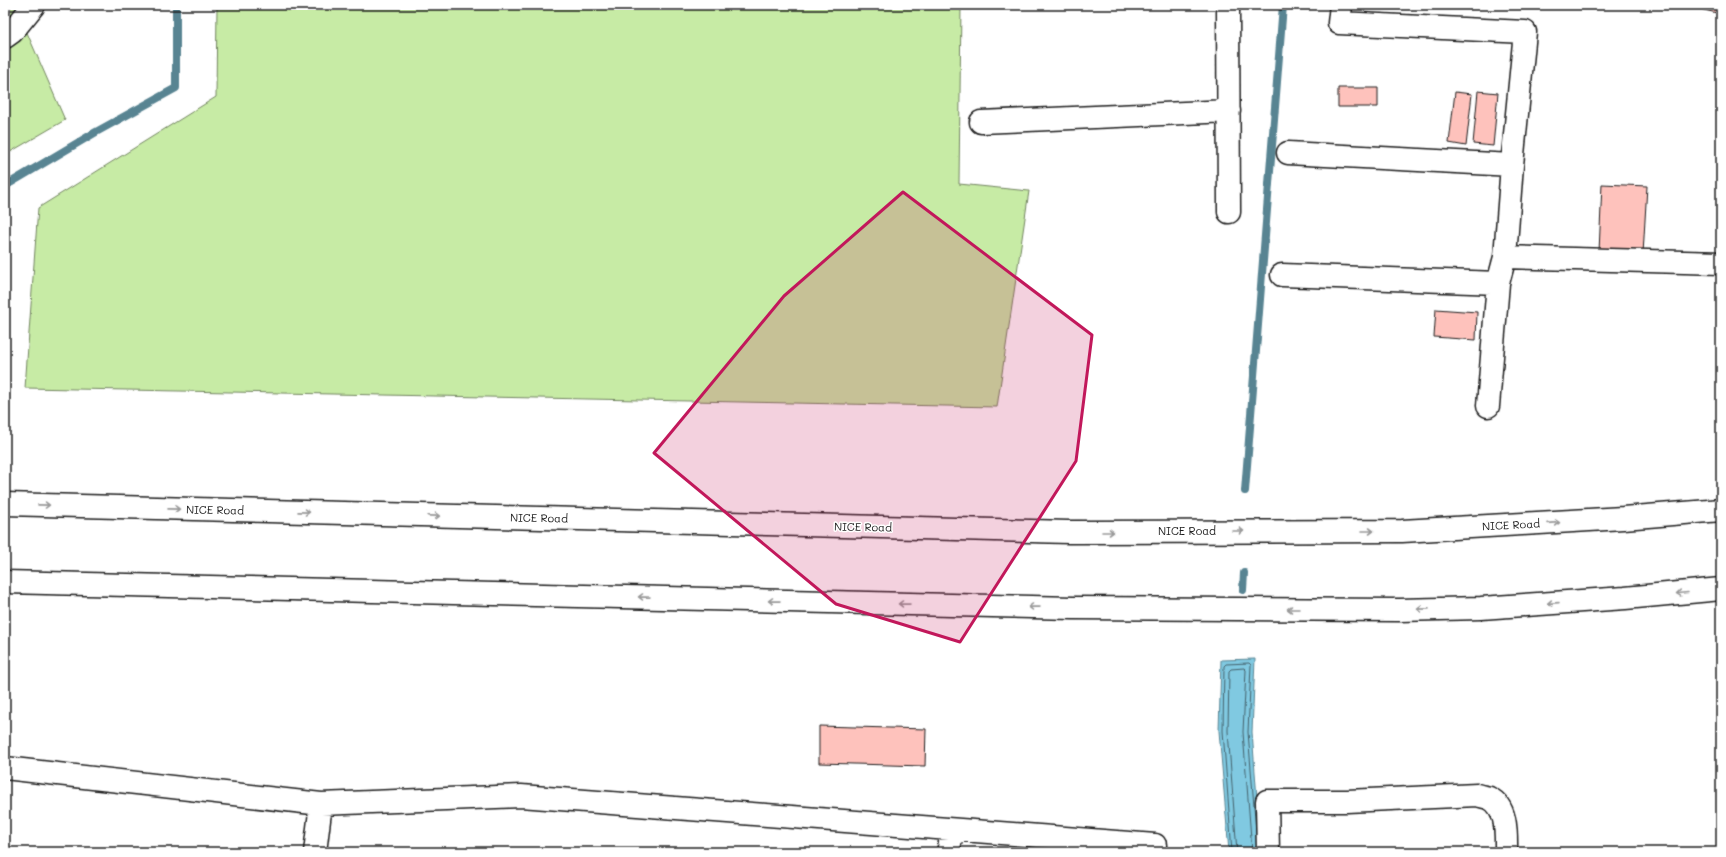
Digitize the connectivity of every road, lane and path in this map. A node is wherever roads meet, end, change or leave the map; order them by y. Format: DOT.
graph roads {
  1 [pos="34,5"];
  2 [pos="1228,5"];
  3 [pos="1341,5"];
  4 [pos="5,37"];
  5 [pos="1229,111"];
  6 [pos="981,122"];
  7 [pos="1288,153"];
  8 [pos="1512,165"];
  9 [pos="1230,212"];
  10 [pos="1505,258"];
  11 [pos="1721,263"];
  12 [pos="1282,276"];
  13 [pos="1498,283"];
  14 [pos="1488,406"];
  15 [pos="5,504"];
  16 [pos="1721,510"];
  17 [pos="5,582"];
  18 [pos="1721,589"];
  19 [pos="5,768"];
  20 [pos="321,804"];
  21 [pos="953,830"];
  22 [pos="1155,845"];
  23 [pos="315,852"];
  24 [pos="948,852"];
  25 [pos="1268,852"];
  26 [pos="1506,852"];
  1 -- 4 [label="main road"];
  2 -- 5 [label="main road"];
  3 -- 8 [label="main road"];
  5 -- 6 [label="main road"];
  5 -- 9 [label="main road"];
  7 -- 8 [label="main road"];
  8 -- 10 [label="main road"];
  10 -- 11 [label="main road"];
  10 -- 13 [label="main road"];
  12 -- 13 [label="main road"];
  13 -- 14 [label="main road"];
  15 -- 16 [label="main road, NICE Road, one-way"];
  18 -- 17 [label="main road, one-way"];
  19 -- 20 [label="main road"];
  20 -- 21 [label="main road"];
  20 -- 23 [label="main road"];
  21 -- 22 [label="main road"];
  21 -- 24 [label="main road"];
  25 -- 26 [label="main road"];
}
